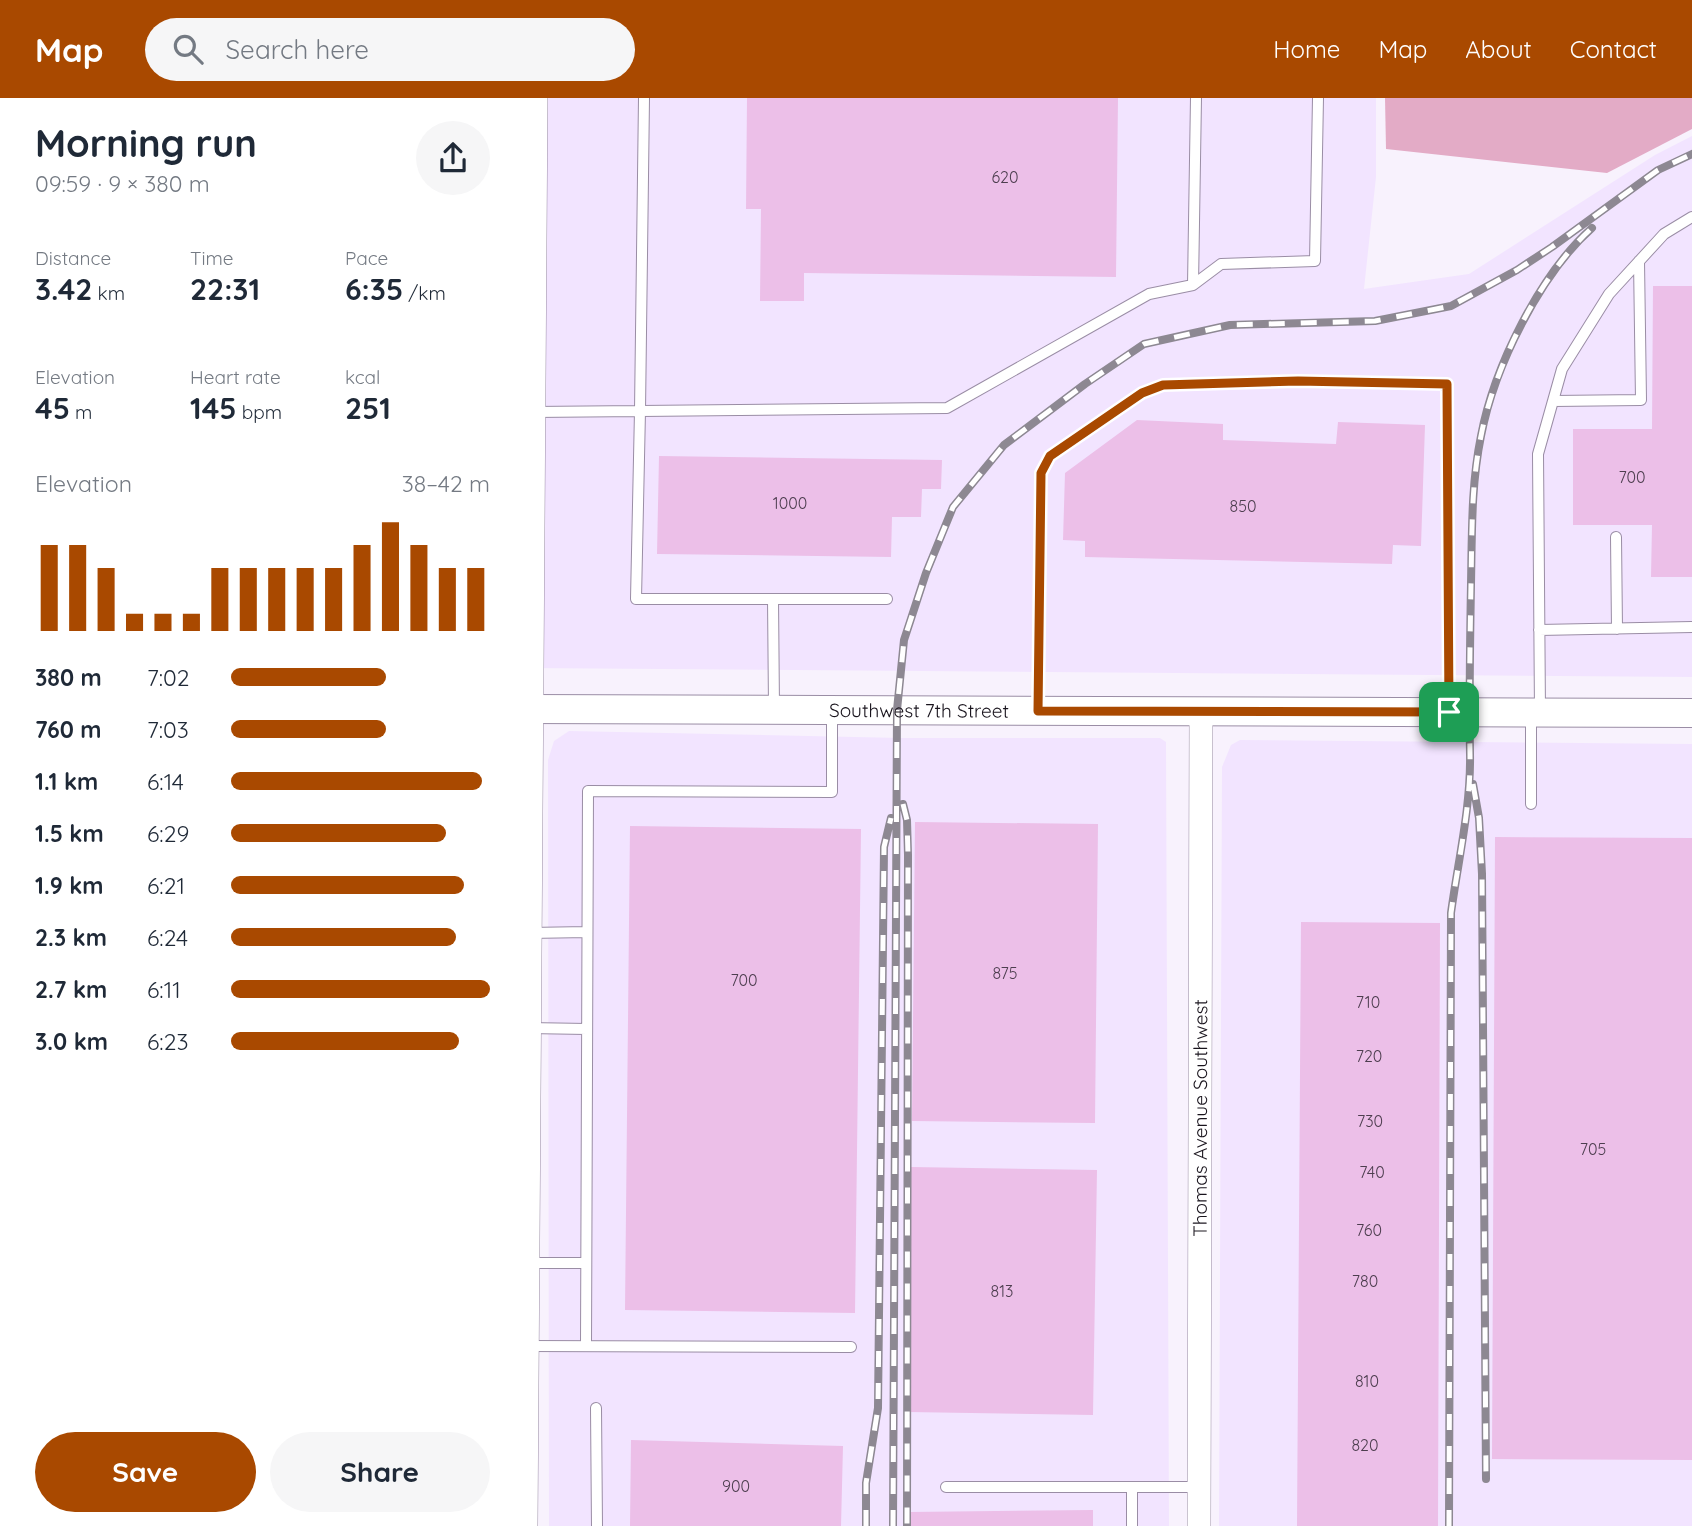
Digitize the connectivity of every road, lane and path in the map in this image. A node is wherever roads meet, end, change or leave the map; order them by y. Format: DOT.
graph roads {
  1 [pos="536,98"];
  2 [pos="644,98"];
  3 [pos="1196,98"];
  4 [pos="1318,98"];
  5 [pos="530,194"];
  6 [pos="1692,217"];
  7 [pos="1639,261"];
  8 [pos="530,281"];
  9 [pos="1193,285"];
  10 [pos="1553,401"];
  11 [pos="640,411"];
  12 [pos="533,412"];
  13 [pos="1616,537"];
  14 [pos="773,598"];
  15 [pos="887,598"];
  16 [pos="1692,627"];
  17 [pos="1617,629"];
  18 [pos="1539,630"];
  19 [pos="528,709"];
  20 [pos="774,710"];
  21 [pos="832,710"];
  22 [pos="1038,711"];
  23 [pos="1201,711"];
  24 [pos="1449,712"];
  25 [pos="1536,712"];
  26 [pos="1692,713"];
  27 [pos="1531,804"];
  28 [pos="587,932"];
  29 [pos="529,933"];
  30 [pos="528,1028"];
  31 [pos="587,1029"];
  32 [pos="526,1264"];
  33 [pos="586,1264"];
  34 [pos="526,1346"];
  35 [pos="586,1346"];
  36 [pos="851,1347"];
  37 [pos="596,1408"];
  38 [pos="946,1487"];
  39 [pos="1132,1487"];
  40 [pos="1199,1487"];
  41 [pos="526,1526"];
  42 [pos="597,1526"];
  43 [pos="1132,1526"];
  44 [pos="1199,1526"];
  1 -- 5 [label="street"];
  2 -- 11 [label="lane"];
  3 -- 9 [label="lane"];
  4 -- 9 [label="lane"];
  5 -- 8 [label="street"];
  6 -- 7 [label="lane"];
  7 -- 10 [label="lane"];
  7 -- 10 [label="lane"];
  8 -- 12 [label="street"];
  9 -- 11 [label="lane"];
  10 -- 18 [label="lane"];
  11 -- 12 [label="lane"];
  11 -- 14 [label="lane"];
  12 -- 19 [label="street"];
  13 -- 17 [label="lane"];
  14 -- 15 [label="lane"];
  14 -- 20 [label="lane"];
  16 -- 17 [label="lane"];
  17 -- 18 [label="lane"];
  18 -- 25 [label="lane"];
  19 -- 20 [label="street, Southwest 7th Street"];
  19 -- 29 [label="street"];
  20 -- 21 [label="street, Southwest 7th Street"];
  21 -- 22 [label="street, Southwest 7th Street"];
  21 -- 28 [label="lane"];
  22 -- 23 [label="street, Southwest 7th Street"];
  22 -- 24 [label="lane"];
  23 -- 24 [label="street, Southwest 7th Street"];
  23 -- 40 [label="street, Thomas Avenue Southwest"];
  24 -- 25 [label="street, Southwest 7th Street"];
  25 -- 26 [label="street, Southwest 7th Street"];
  25 -- 27 [label="lane"];
  28 -- 29 [label="lane"];
  28 -- 31 [label="lane"];
  29 -- 30 [label="street"];
  30 -- 31 [label="lane"];
  30 -- 32 [label="street"];
  31 -- 33 [label="lane"];
  32 -- 33 [label="lane"];
  32 -- 34 [label="street"];
  33 -- 35 [label="lane"];
  34 -- 35 [label="lane"];
  34 -- 41 [label="street"];
  35 -- 36 [label="lane"];
  37 -- 42 [label="lane"];
  38 -- 39 [label="lane"];
  39 -- 40 [label="lane"];
  39 -- 43 [label="lane"];
  40 -- 44 [label="street, Thomas Avenue Southwest"];
}
